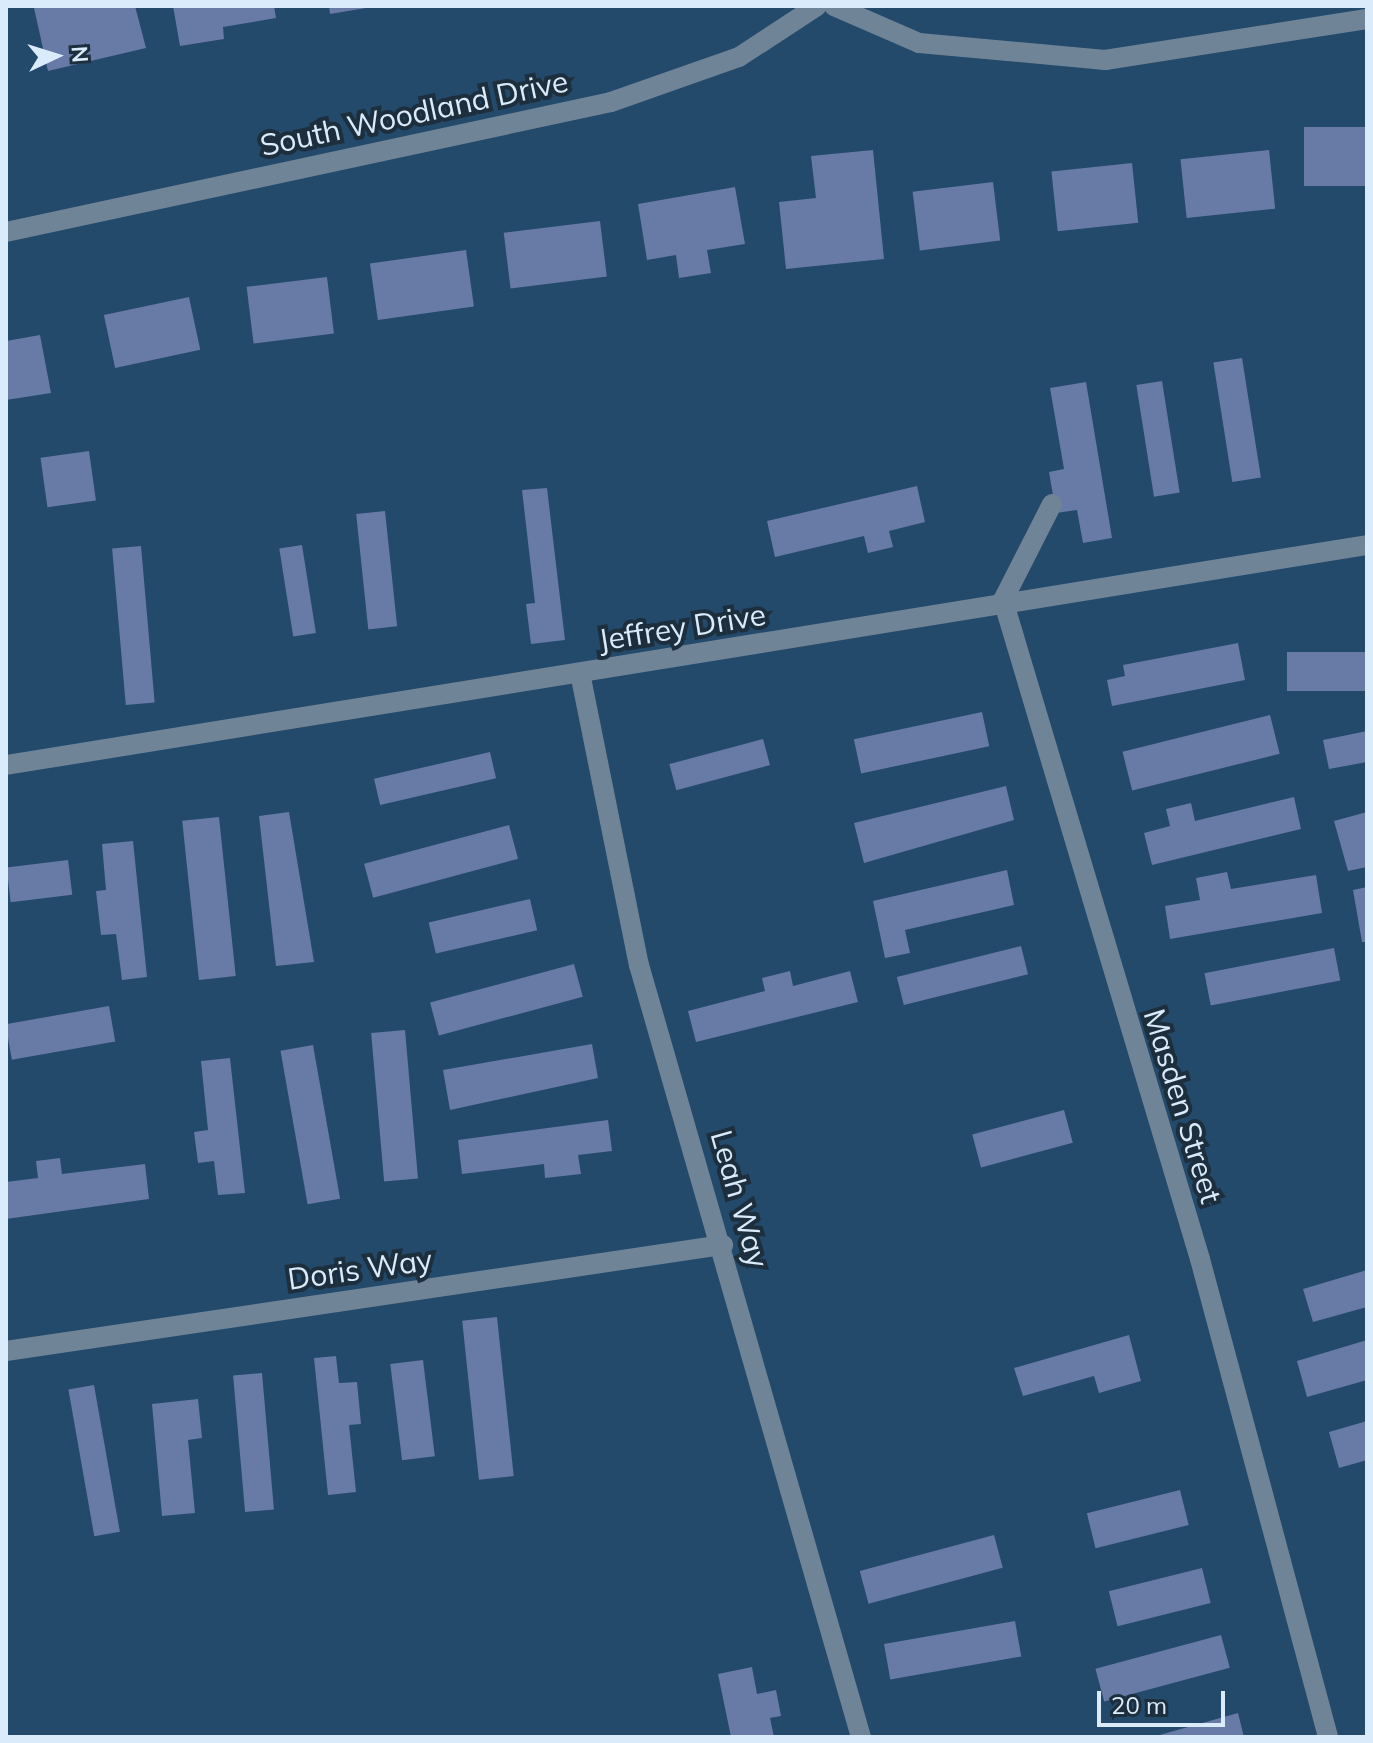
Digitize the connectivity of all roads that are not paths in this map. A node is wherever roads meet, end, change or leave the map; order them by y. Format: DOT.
graph roads {
  1 [pos="817,6"];
  2 [pos="834,6"];
  3 [pos="1367,19"];
  4 [pos="6,232"];
  5 [pos="1052,504"];
  6 [pos="1367,545"];
  7 [pos="1003,600"];
  8 [pos="580,673"];
  9 [pos="6,765"];
  10 [pos="723,1245"];
  11 [pos="6,1351"];
  12 [pos="861,1737"];
  13 [pos="1328,1737"];
  1 -- 4 [label="street, South Woodland Drive"];
  2 -- 3 [label="street"];
  5 -- 7 [label="street"];
  6 -- 7 [label="street, Jeffrey Drive"];
  7 -- 8 [label="street, Jeffrey Drive"];
  7 -- 13 [label="street, Masden Street"];
  8 -- 9 [label="street, Jeffrey Drive"];
  8 -- 10 [label="street, Leah Way"];
  10 -- 11 [label="street, Doris Way"];
  10 -- 12 [label="street, Leah Way"];
}
